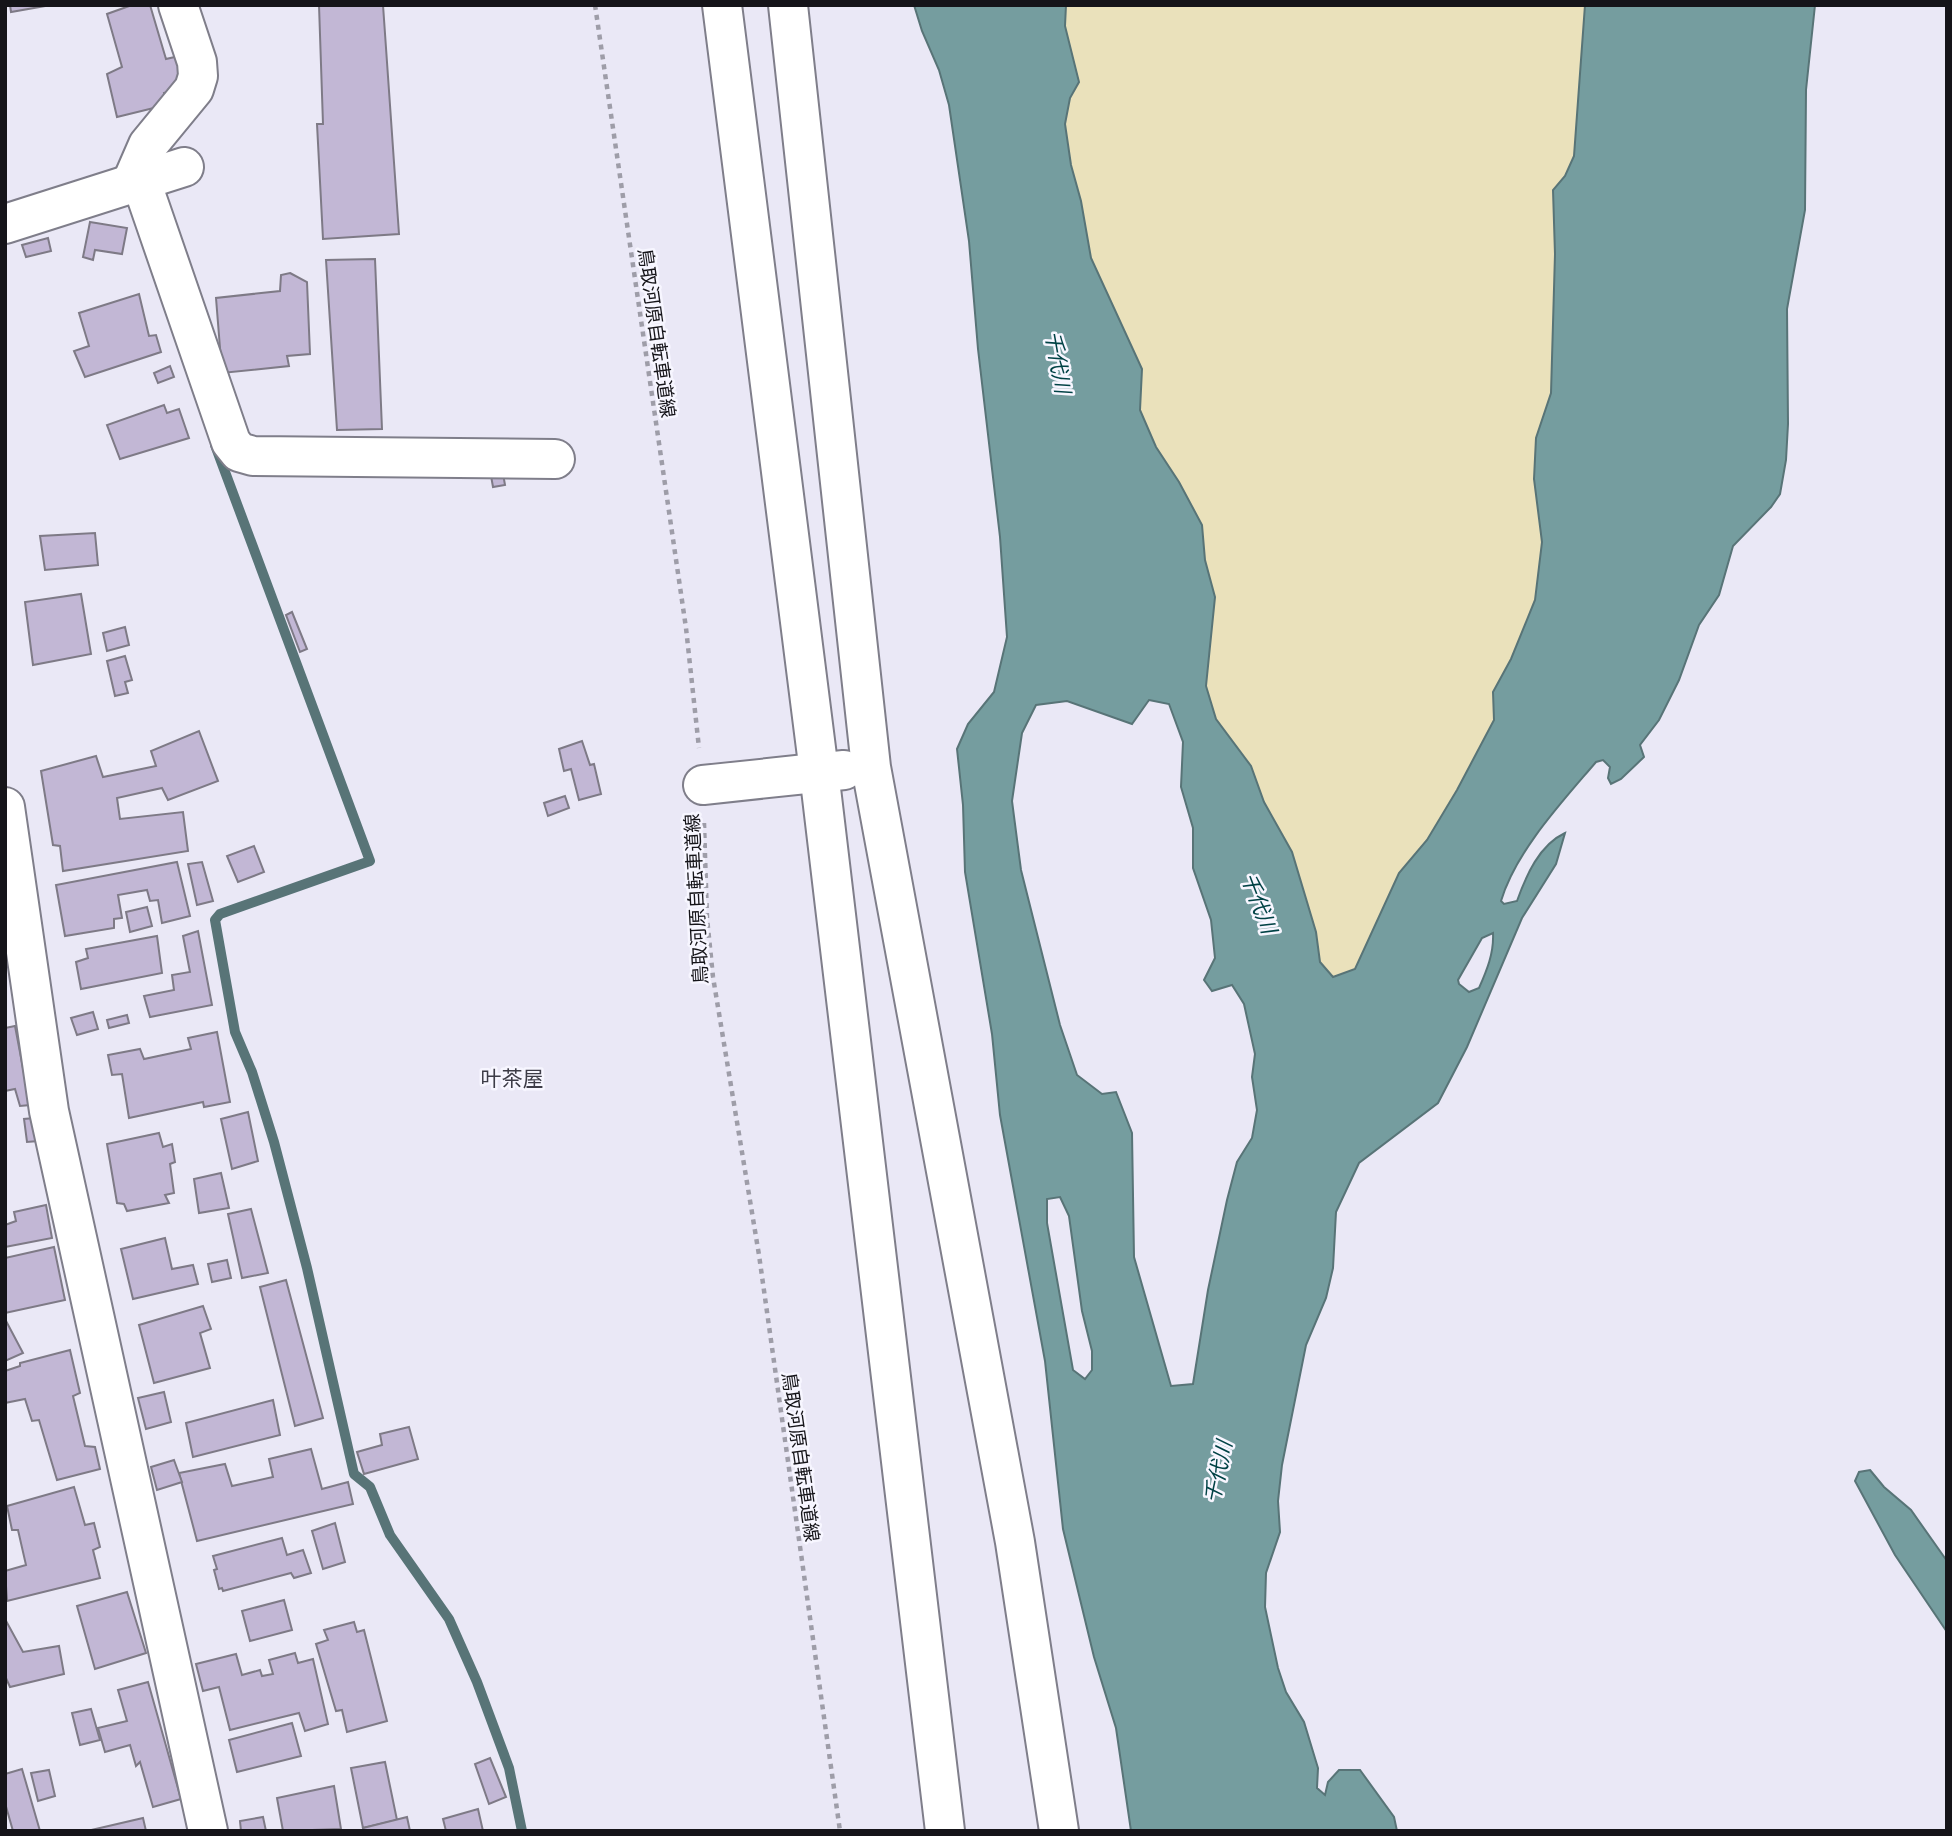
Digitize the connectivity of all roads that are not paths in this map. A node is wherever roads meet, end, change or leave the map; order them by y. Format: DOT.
graph roads {
  1 [pos="178,5"];
  2 [pos="722,5"];
  3 [pos="788,5"];
  4 [pos="184,167"];
  5 [pos="136,183"];
  6 [pos="5,224"];
  7 [pos="555,459"];
  8 [pos="871,767"];
  9 [pos="819,772"];
  10 [pos="703,785"];
  11 [pos="5,807"];
  12 [pos="208,1831"];
  13 [pos="945,1831"];
  14 [pos="1059,1831"];
  1 -- 5 [label="street"];
  2 -- 9 [label="street"];
  3 -- 8 [label="street"];
  4 -- 5 [label="street"];
  5 -- 6 [label="street"];
  5 -- 7 [label="street"];
  8 -- 9 [label="street"];
  8 -- 14 [label="street"];
  9 -- 10 [label="street"];
  9 -- 13 [label="street"];
  11 -- 12 [label="street"];
}
